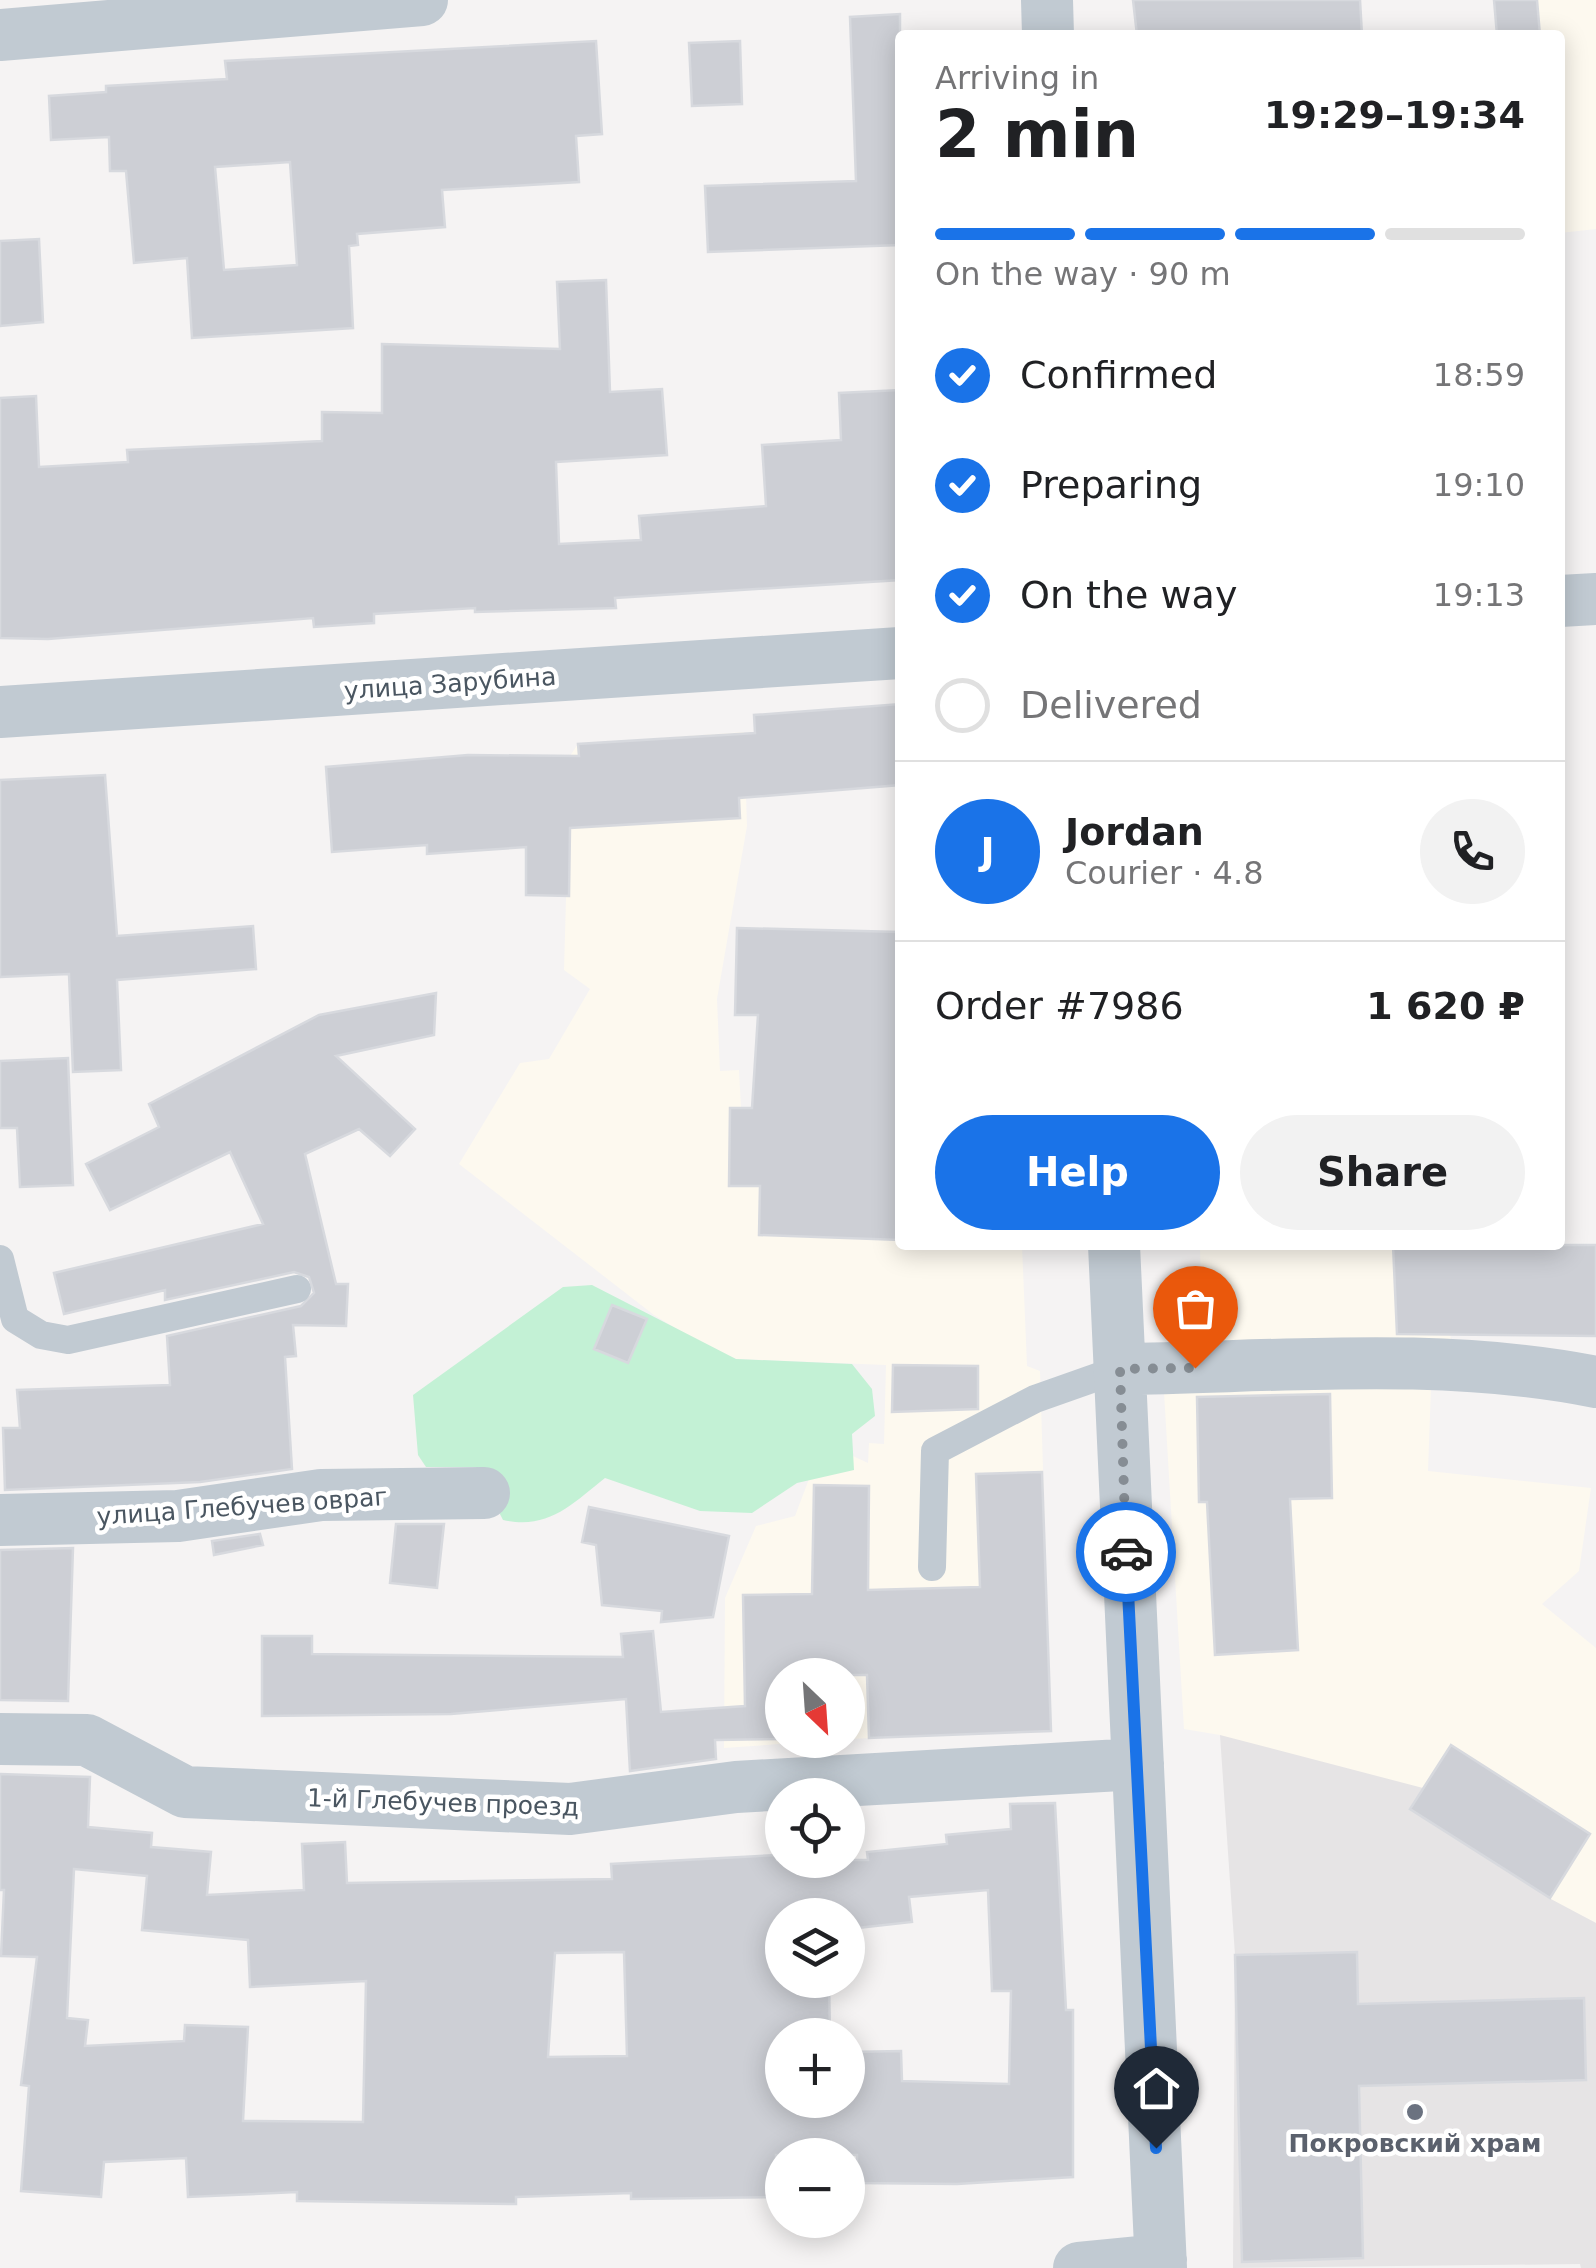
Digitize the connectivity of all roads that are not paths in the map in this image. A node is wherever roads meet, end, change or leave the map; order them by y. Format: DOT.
graph roads {
  1 [pos="422,0"];
  2 [pos="1046,0"];
  3 [pos="1048,30"];
  4 [pos="0,34"];
  5 [pos="1596,599"];
  6 [pos="1565,601"];
  7 [pos="895,653"];
  8 [pos="0,712"];
  9 [pos="1114,1250"];
  10 [pos="0,1259"];
  11 [pos="298,1289"];
  12 [pos="1120,1369"];
  13 [pos="1596,1382"];
  14 [pos="484,1493"];
  15 [pos="0,1520"];
  16 [pos="932,1567"];
  17 [pos="0,1739"];
  18 [pos="1138,1764"];
  19 [pos="1161,2264"];
  20 [pos="1080,2268"];
  1 -- 4 [label="street"];
  2 -- 3 [label="street"];
  5 -- 6 [label="street"];
  7 -- 8 [label="street, улица Зарубина"];
  9 -- 12 [label="street"];
  10 -- 11 [label="lane"];
  12 -- 13 [label="street"];
  12 -- 16 [label="lane"];
  12 -- 18 [label="street"];
  14 -- 15 [label="street, улица Глебучев овраг"];
  17 -- 18 [label="street, 1-й Глебучев проезд"];
  18 -- 19 [label="street"];
  19 -- 20 [label="street"];
}
